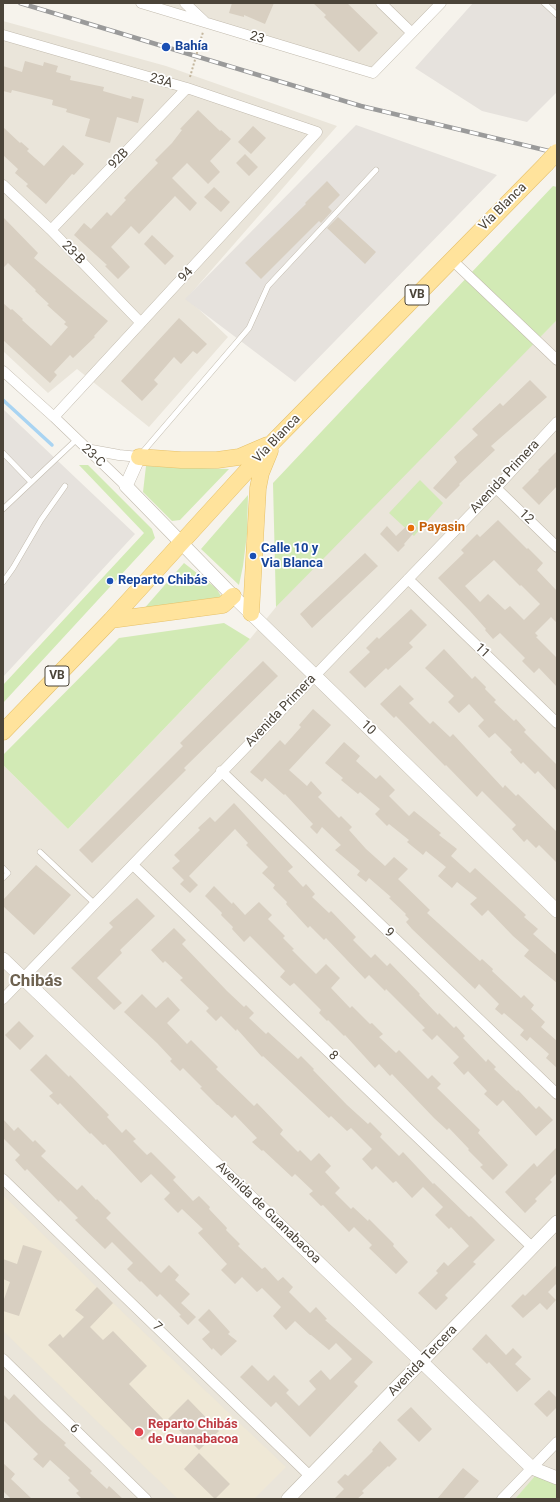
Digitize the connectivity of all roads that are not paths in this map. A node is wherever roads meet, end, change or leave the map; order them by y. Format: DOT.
graph roads {
  1 [pos="141,3"];
  2 [pos="185,3"];
  3 [pos="381,3"];
  4 [pos="441,3"];
  5 [pos="544,3"];
  6 [pos="557,15"];
  7 [pos="205,22"];
  8 [pos="412,33"];
  9 [pos="3,35"];
  10 [pos="187,88"];
  11 [pos="317,132"];
  12 [pos="557,152"];
  13 [pos="376,170"];
  14 [pos="3,185"];
  15 [pos="51,230"];
  16 [pos="452,260"];
  17 [pos="141,324"];
  18 [pos="557,360"];
  19 [pos="3,371"];
  20 [pos="54,417"];
  21 [pos="557,422"];
  22 [pos="76,440"];
  23 [pos="274,441"];
  24 [pos="86,449"];
  25 [pos="3,453"];
  26 [pos="139,457"];
  27 [pos="31,482"];
  28 [pos="65,486"];
  29 [pos="126,486"];
  30 [pos="496,488"];
  31 [pos="3,509"];
  32 [pos="181,544"];
  33 [pos="557,547"];
  34 [pos="408,579"];
  35 [pos="3,582"];
  36 [pos="233,596"];
  37 [pos="251,613"];
  38 [pos="111,620"];
  39 [pos="315,676"];
  40 [pos="557,723"];
  41 [pos="3,732"];
  42 [pos="221,771"];
  43 [pos="40,852"];
  44 [pos="133,865"];
  45 [pos="3,868"];
  46 [pos="3,878"];
  47 [pos="95,904"];
  48 [pos="557,910"];
  49 [pos="3,959"];
  50 [pos="23,978"];
  51 [pos="3,999"];
  52 [pos="557,1094"];
  53 [pos="3,1179"];
  54 [pos="557,1222"];
  55 [pos="532,1247"];
  56 [pos="3,1359"];
  57 [pos="422,1362"];
  58 [pos="557,1442"];
  59 [pos="532,1468"];
  60 [pos="310,1476"];
  61 [pos="557,1478"];
  62 [pos="146,1499"];
  63 [pos="288,1499"];
  64 [pos="502,1499"];
  1 -- 7 [label="street, 23"];
  2 -- 7 [label="street"];
  3 -- 8 [label="street"];
  4 -- 8 [label="street"];
  5 -- 6 [label="lane"];
  7 -- 8 [label="street, 23"];
  9 -- 10 [label="street, 23A"];
  10 -- 11 [label="street, 23A"];
  10 -- 15 [label="street, 92B"];
  11 -- 17 [label="street, 94"];
  12 -- 16 [label="main road, Vía Blanca / VB, bridge"];
  13 -- 26 [label="lane"];
  14 -- 15 [label="street, 23-B"];
  15 -- 17 [label="street, 23-B"];
  16 -- 18 [label="street"];
  16 -- 23 [label="main road, Vía Blanca / VB"];
  17 -- 20 [label="street, 94"];
  19 -- 20 [label="street, 23-C"];
  20 -- 22 [label="street, 23-C"];
  21 -- 30 [label="street, Avenida Primera"];
  22 -- 24 [label="street, 23-C"];
  22 -- 27 [label="lane"];
  23 -- 26 [label="main road"];
  23 -- 32 [label="main road, Vía Blanca / VB"];
  23 -- 37 [label="main road"];
  24 -- 26 [label="street"];
  24 -- 29 [label="street, 23-C"];
  25 -- 27 [label="lane"];
  26 -- 29 [label="street"];
  27 -- 31 [label="lane"];
  28 -- 35 [label="lane"];
  29 -- 32 [label="street, 23-C"];
  30 -- 33 [label="street, 12"];
  30 -- 34 [label="street, Avenida Primera"];
  32 -- 36 [label="street, 10"];
  32 -- 38 [label="main road, Vía Blanca / VB"];
  34 -- 39 [label="street, Avenida Primera"];
  34 -- 40 [label="street, 11"];
  36 -- 37 [label="street, 10"];
  36 -- 38 [label="main road"];
  37 -- 39 [label="street, 10"];
  38 -- 41 [label="main road, Vía Blanca / VB"];
  39 -- 42 [label="street, Avenida Primera"];
  39 -- 48 [label="street, 10"];
  42 -- 44 [label="street, Avenida Primera"];
  42 -- 52 [label="street, 9"];
  43 -- 47 [label="lane"];
  44 -- 47 [label="street, Avenida Primera"];
  44 -- 55 [label="street, 8"];
  45 -- 46 [label="lane"];
  47 -- 50 [label="street, Avenida Primera"];
  49 -- 50 [label="street, Avenida de Guanabacoa"];
  50 -- 51 [label="street, Avenida Primera"];
  50 -- 57 [label="street, Avenida de Guanabacoa"];
  53 -- 60 [label="street, 7"];
  54 -- 55 [label="street, Avenida Tercera"];
  55 -- 57 [label="street, Avenida Tercera"];
  56 -- 62 [label="street, 6"];
  57 -- 59 [label="street, Avenida de Guanabacoa"];
  57 -- 60 [label="street, Avenida Tercera"];
  58 -- 59 [label="street"];
  59 -- 61 [label="street"];
  59 -- 64 [label="street"];
  60 -- 63 [label="street, Avenida Tercera"];
}
